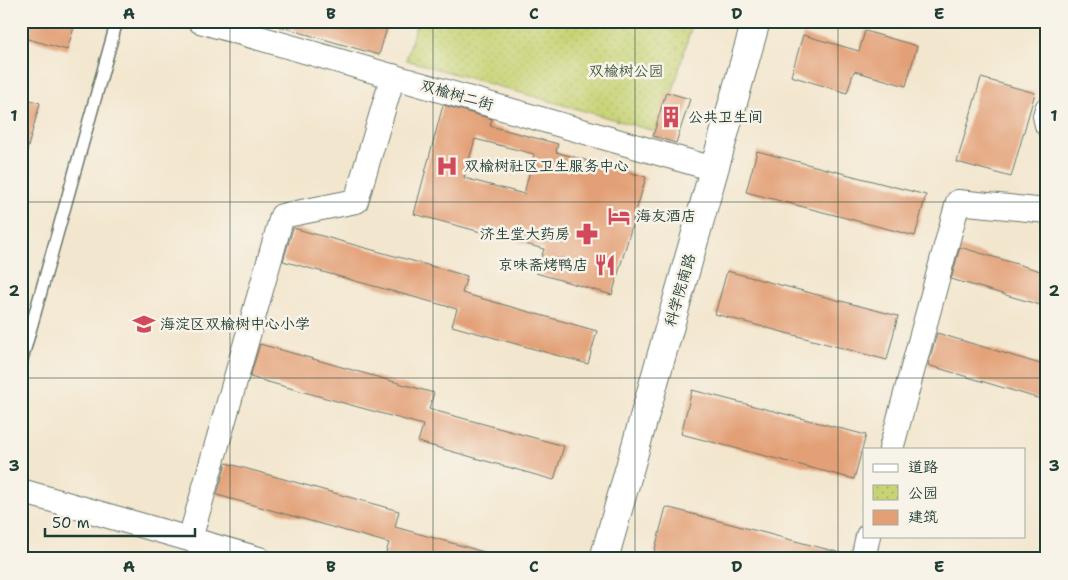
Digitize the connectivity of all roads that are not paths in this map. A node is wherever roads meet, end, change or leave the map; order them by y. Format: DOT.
graph roads {
  1 [pos="116,21"];
  2 [pos="200,21"];
  3 [pos="756,21"];
  4 [pos="393,76"];
  5 [pos="1047,109"];
  6 [pos="1047,125"];
  7 [pos="714,169"];
  8 [pos="1047,211"];
  9 [pos="21,363"];
  10 [pos="891,448"];
  11 [pos="21,491"];
  12 [pos="867,538"];
  13 [pos="190,539"];
  14 [pos="259,559"];
  15 [pos="604,559"];
  16 [pos="862,559"];
  1 -- 9 [label="lane"];
  2 -- 4 [label="street, 双榆树二街"];
  3 -- 7 [label="street, 科学院南路"];
  4 -- 7 [label="street, 双榆树二街"];
  4 -- 13 [label="street"];
  5 -- 6 [label="street"];
  7 -- 15 [label="street, 科学院南路"];
  8 -- 10 [label="street"];
  11 -- 13 [label="street"];
  12 -- 16 [label="street"];
  13 -- 14 [label="street"];
}
